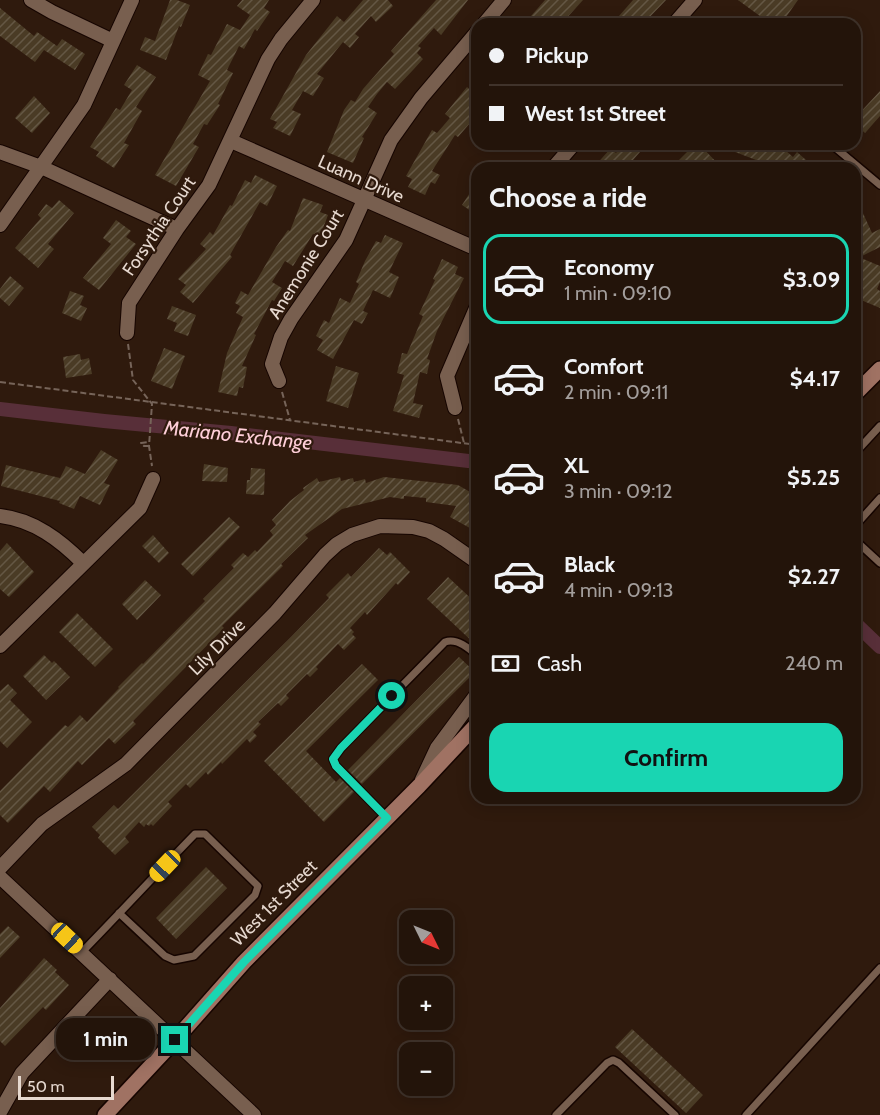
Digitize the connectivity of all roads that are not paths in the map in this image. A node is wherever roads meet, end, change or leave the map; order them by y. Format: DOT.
graph roads {
  1 [pos="31,0"];
  2 [pos="132,0"];
  3 [pos="313,0"];
  4 [pos="504,0"];
  5 [pos="695,0"];
  6 [pos="489,18"];
  7 [pos="679,18"];
  8 [pos="471,39"];
  9 [pos="113,41"];
  10 [pos="231,141"];
  11 [pos="569,150"];
  12 [pos="838,150"];
  13 [pos="0,152"];
  14 [pos="559,162"];
  15 [pos="852,162"];
  16 [pos="41,167"];
  17 [pos="861,170"];
  18 [pos="880,186"];
  19 [pos="365,200"];
  20 [pos="0,225"];
  21 [pos="177,229"];
  22 [pos="471,246"];
  23 [pos="471,320"];
  24 [pos="127,333"];
  25 [pos="880,369"];
  26 [pos="279,381"];
  27 [pos="861,388"];
  28 [pos="455,408"];
  29 [pos="880,426"];
  30 [pos="861,447"];
  31 [pos="153,479"];
  32 [pos="880,498"];
  33 [pos="0,516"];
  34 [pos="861,519"];
  35 [pos="861,546"];
  36 [pos="471,558"];
  37 [pos="83,563"];
  38 [pos="880,563"];
  39 [pos="0,646"];
  40 [pos="471,650"];
  41 [pos="471,702"];
  42 [pos="471,730"];
  43 [pos="419,786"];
  44 [pos="387,818"];
  45 [pos="0,868"];
  46 [pos="0,876"];
  47 [pos="119,913"];
  48 [pos="82,952"];
  49 [pos="880,968"];
  50 [pos="110,979"];
  51 [pos="175,1040"];
  52 [pos="0,1112"];
  53 [pos="105,1115"];
  54 [pos="254,1115"];
  55 [pos="556,1115"];
  56 [pos="675,1115"];
  57 [pos="746,1115"];
  1 -- 9 [label="street"];
  2 -- 9 [label="street"];
  3 -- 10 [label="street, Forsythia Court"];
  4 -- 6 [label="street"];
  5 -- 7 [label="street"];
  8 -- 19 [label="street, Anemonie Court"];
  9 -- 16 [label="street"];
  10 -- 19 [label="street, Luann Drive"];
  10 -- 21 [label="street, Forsythia Court"];
  11 -- 14 [label="street"];
  12 -- 15 [label="lane"];
  13 -- 16 [label="street"];
  16 -- 20 [label="street"];
  16 -- 21 [label="street"];
  17 -- 18 [label="lane"];
  19 -- 22 [label="street, Luann Drive"];
  19 -- 26 [label="street, Anemonie Court"];
  21 -- 24 [label="street, Forsythia Court"];
  23 -- 28 [label="street"];
  25 -- 27 [label="main road"];
  29 -- 30 [label="lane"];
  31 -- 37 [label="street"];
  32 -- 34 [label="lane"];
  33 -- 37 [label="street"];
  35 -- 38 [label="lane"];
  36 -- 45 [label="street, Lily Drive"];
  37 -- 39 [label="street"];
  40 -- 44 [label="lane"];
  41 -- 43 [label="street"];
  42 -- 43 [label="main road, West 1st Street"];
  43 -- 44 [label="main road, West 1st Street"];
  44 -- 51 [label="main road, West 1st Street"];
  46 -- 48 [label="street"];
  47 -- 47 [label="lane"];
  47 -- 48 [label="lane"];
  48 -- 50 [label="street"];
  49 -- 57 [label="lane"];
  50 -- 51 [label="street"];
  50 -- 52 [label="street"];
  51 -- 53 [label="main road, West 1st Street"];
  51 -- 54 [label="street"];
  55 -- 56 [label="lane"];
}
